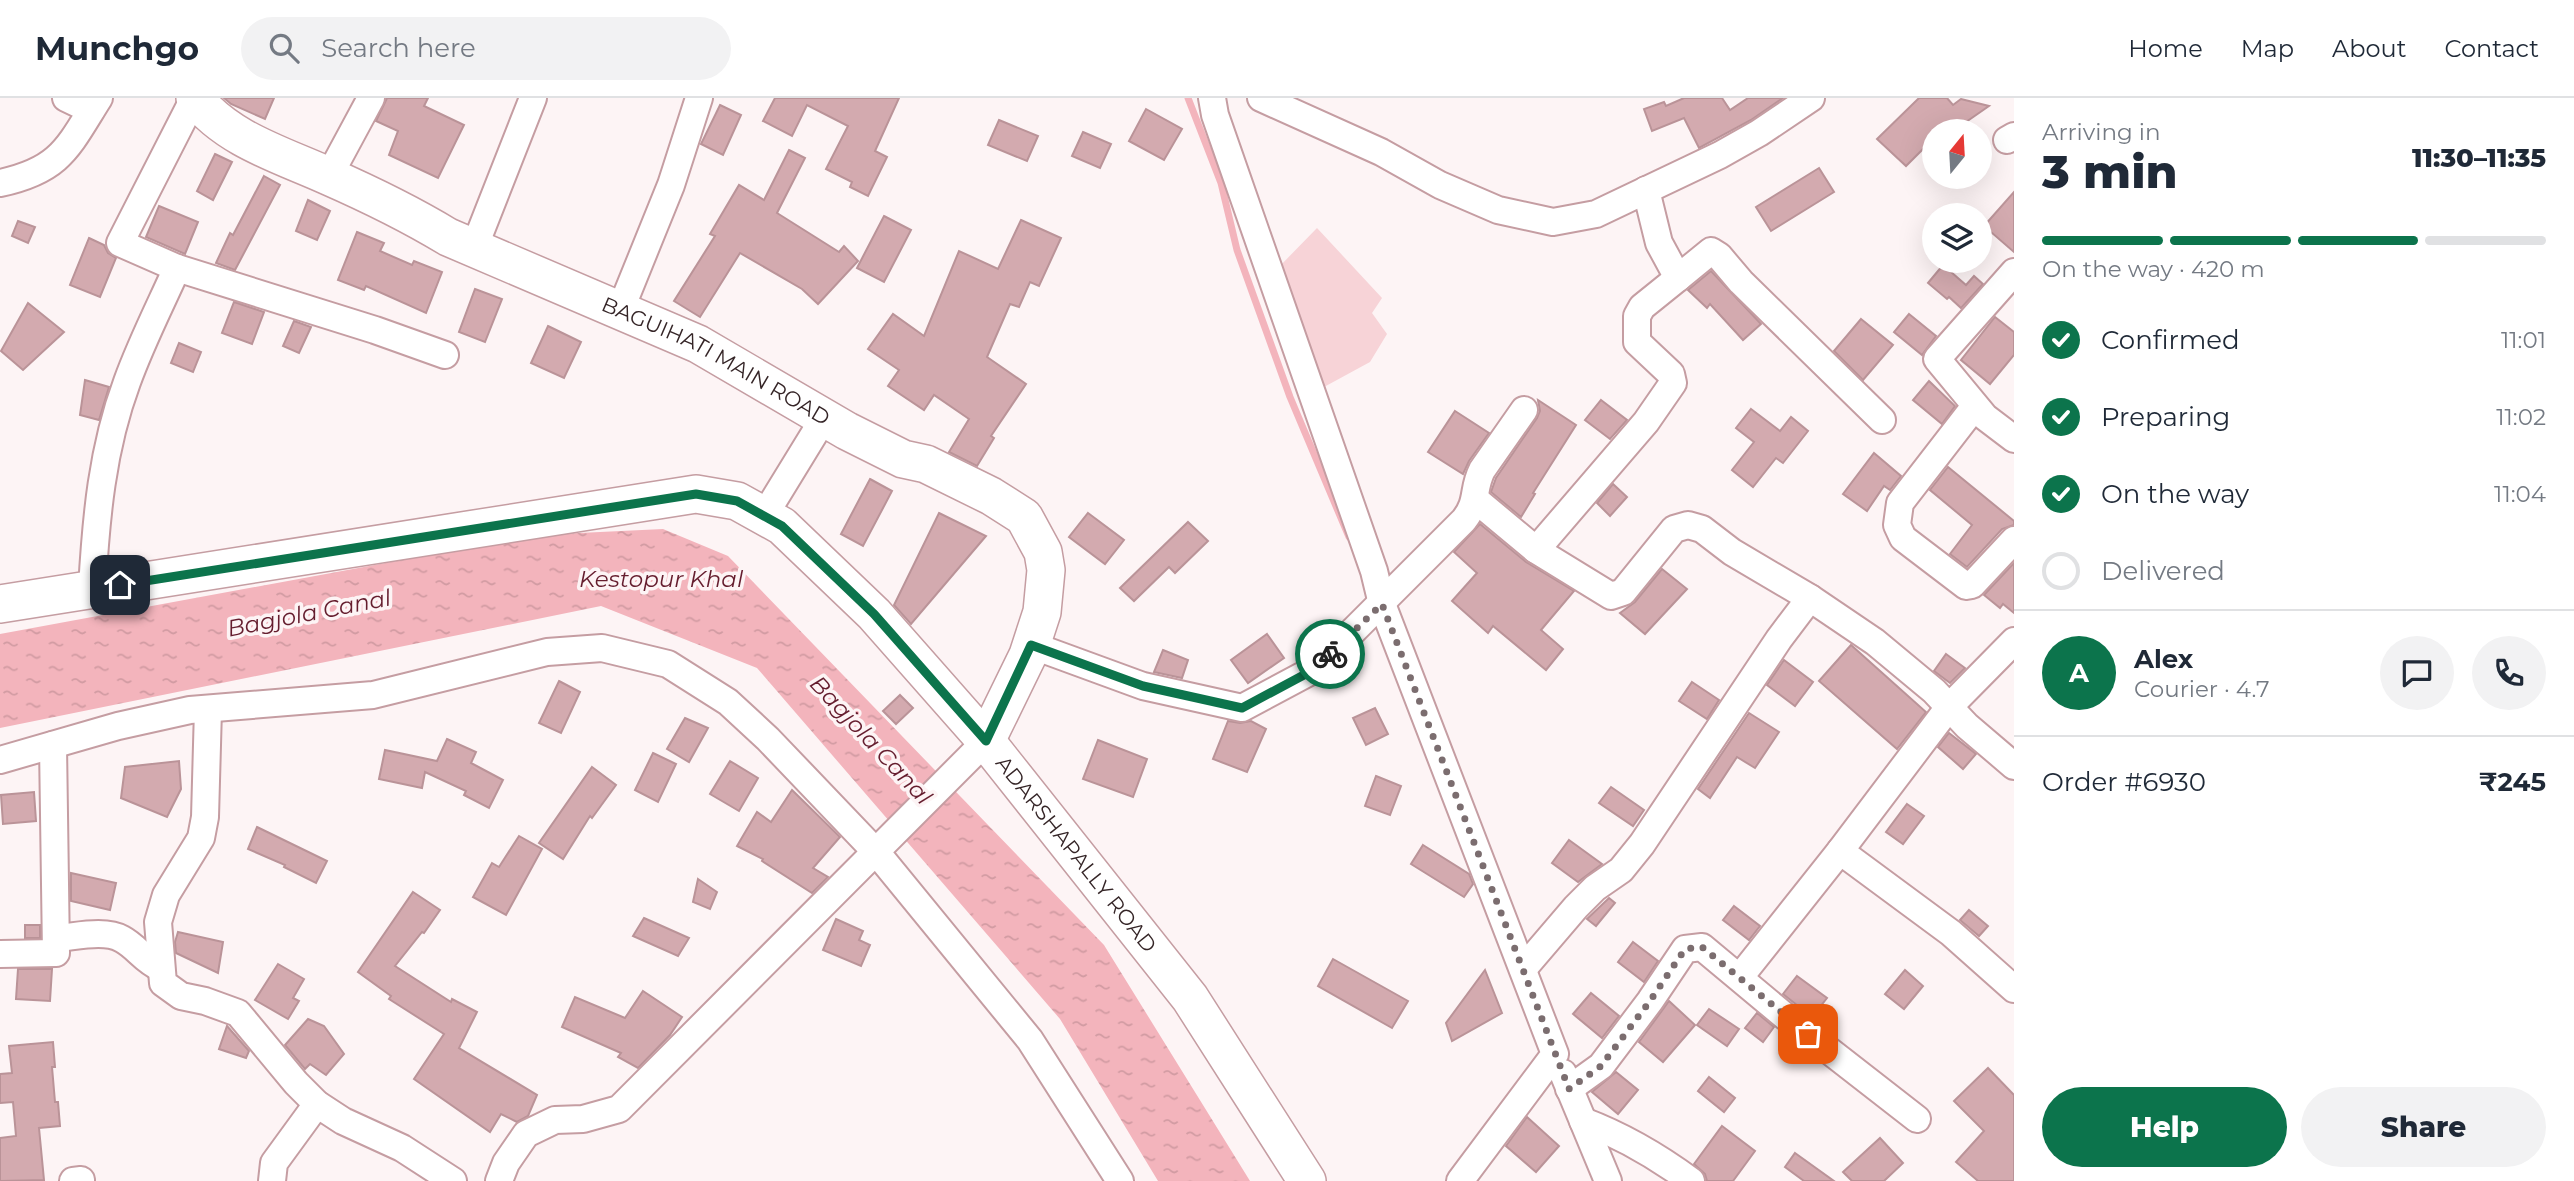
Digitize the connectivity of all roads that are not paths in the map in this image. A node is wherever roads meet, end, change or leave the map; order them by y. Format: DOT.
graph roads {
  1 [pos="66,98"];
  2 [pos="195,98"];
  3 [pos="371,98"];
  4 [pos="533,98"];
  5 [pos="699,98"];
  6 [pos="1212,98"];
  7 [pos="1261,98"];
  8 [pos="1811,98"];
  9 [pos="95,104"];
  10 [pos="329,176"];
  11 [pos="0,183"];
  12 [pos="1646,190"];
  13 [pos="474,248"];
  14 [pos="177,268"];
  15 [pos="2014,272"];
  16 [pos="1678,278"];
  17 [pos="620,311"];
  18 [pos="445,355"];
  19 [pos="1975,405"];
  20 [pos="1524,411"];
  21 [pos="824,418"];
  22 [pos="1882,420"];
  23 [pos="2014,439"];
  24 [pos="1476,500"];
  25 [pos="764,516"];
  26 [pos="2014,540"];
  27 [pos="1536,550"];
  28 [pos="92,589"];
  29 [pos="1810,598"];
  30 [pos="0,604"];
  31 [pos="1378,608"];
  32 [pos="2014,641"];
  33 [pos="1031,645"];
  34 [pos="1950,707"];
  35 [pos="208,709"];
  36 [pos="986,741"];
  37 [pos="52,745"];
  38 [pos="0,760"];
  39 [pos="2014,766"];
  40 [pos="1840,851"];
  41 [pos="877,853"];
  42 [pos="56,938"];
  43 [pos="0,954"];
  44 [pos="161,968"];
  45 [pos="1523,969"];
  46 [pos="1740,977"];
  47 [pos="2014,989"];
  48 [pos="1555,1054"];
  49 [pos="1569,1089"];
  50 [pos="317,1104"];
  51 [pos="1917,1119"];
  52 [pos="1583,1121"];
  53 [pos="272,1181"];
  54 [pos="453,1181"];
  55 [pos="499,1181"];
  56 [pos="1120,1181"];
  57 [pos="1307,1181"];
  58 [pos="1460,1181"];
  59 [pos="1608,1181"];
  60 [pos="1691,1181"];
  1 -- 9 [label="street"];
  2 -- 10 [label="street, BAGUIHATI MAIN ROAD"];
  2 -- 14 [label="street"];
  3 -- 10 [label="street"];
  4 -- 13 [label="street"];
  5 -- 17 [label="street"];
  6 -- 31 [label="street"];
  7 -- 12 [label="street"];
  8 -- 12 [label="street"];
  9 -- 11 [label="street"];
  10 -- 13 [label="street, BAGUIHATI MAIN ROAD"];
  12 -- 16 [label="street"];
  13 -- 17 [label="street, BAGUIHATI MAIN ROAD"];
  14 -- 18 [label="street"];
  14 -- 28 [label="street"];
  15 -- 19 [label="street"];
  16 -- 22 [label="street"];
  16 -- 27 [label="street"];
  17 -- 21 [label="street, BAGUIHATI MAIN ROAD"];
  19 -- 23 [label="street"];
  19 -- 26 [label="street"];
  20 -- 24 [label="street"];
  21 -- 25 [label="street"];
  21 -- 33 [label="street, BAGUIHATI MAIN ROAD"];
  24 -- 27 [label="street"];
  24 -- 31 [label="street"];
  25 -- 28 [label="street, ADARSHAPALLY ROAD"];
  25 -- 36 [label="street, ADARSHAPALLY ROAD"];
  27 -- 29 [label="street"];
  28 -- 30 [label="street, ADARSHAPALLY ROAD"];
  29 -- 34 [label="street"];
  29 -- 45 [label="street"];
  31 -- 33 [label="street"];
  31 -- 45 [label="street"];
  32 -- 34 [label="street"];
  33 -- 36 [label="street, BAGUIHATI MAIN ROAD"];
  34 -- 39 [label="street"];
  34 -- 40 [label="street"];
  35 -- 37 [label="street"];
  35 -- 41 [label="street"];
  35 -- 44 [label="street"];
  36 -- 41 [label="street"];
  36 -- 57 [label="street, ADARSHAPALLY ROAD"];
  37 -- 38 [label="street"];
  37 -- 42 [label="street"];
  40 -- 46 [label="street"];
  40 -- 47 [label="street"];
  41 -- 55 [label="street"];
  41 -- 56 [label="street"];
  42 -- 43 [label="street"];
  42 -- 44 [label="street"];
  44 -- 50 [label="street"];
  45 -- 48 [label="street"];
  46 -- 49 [label="street"];
  46 -- 51 [label="street"];
  48 -- 49 [label="street"];
  48 -- 58 [label="street"];
  49 -- 52 [label="street"];
  50 -- 53 [label="street"];
  50 -- 54 [label="street"];
  52 -- 59 [label="street"];
  52 -- 60 [label="street"];
}
